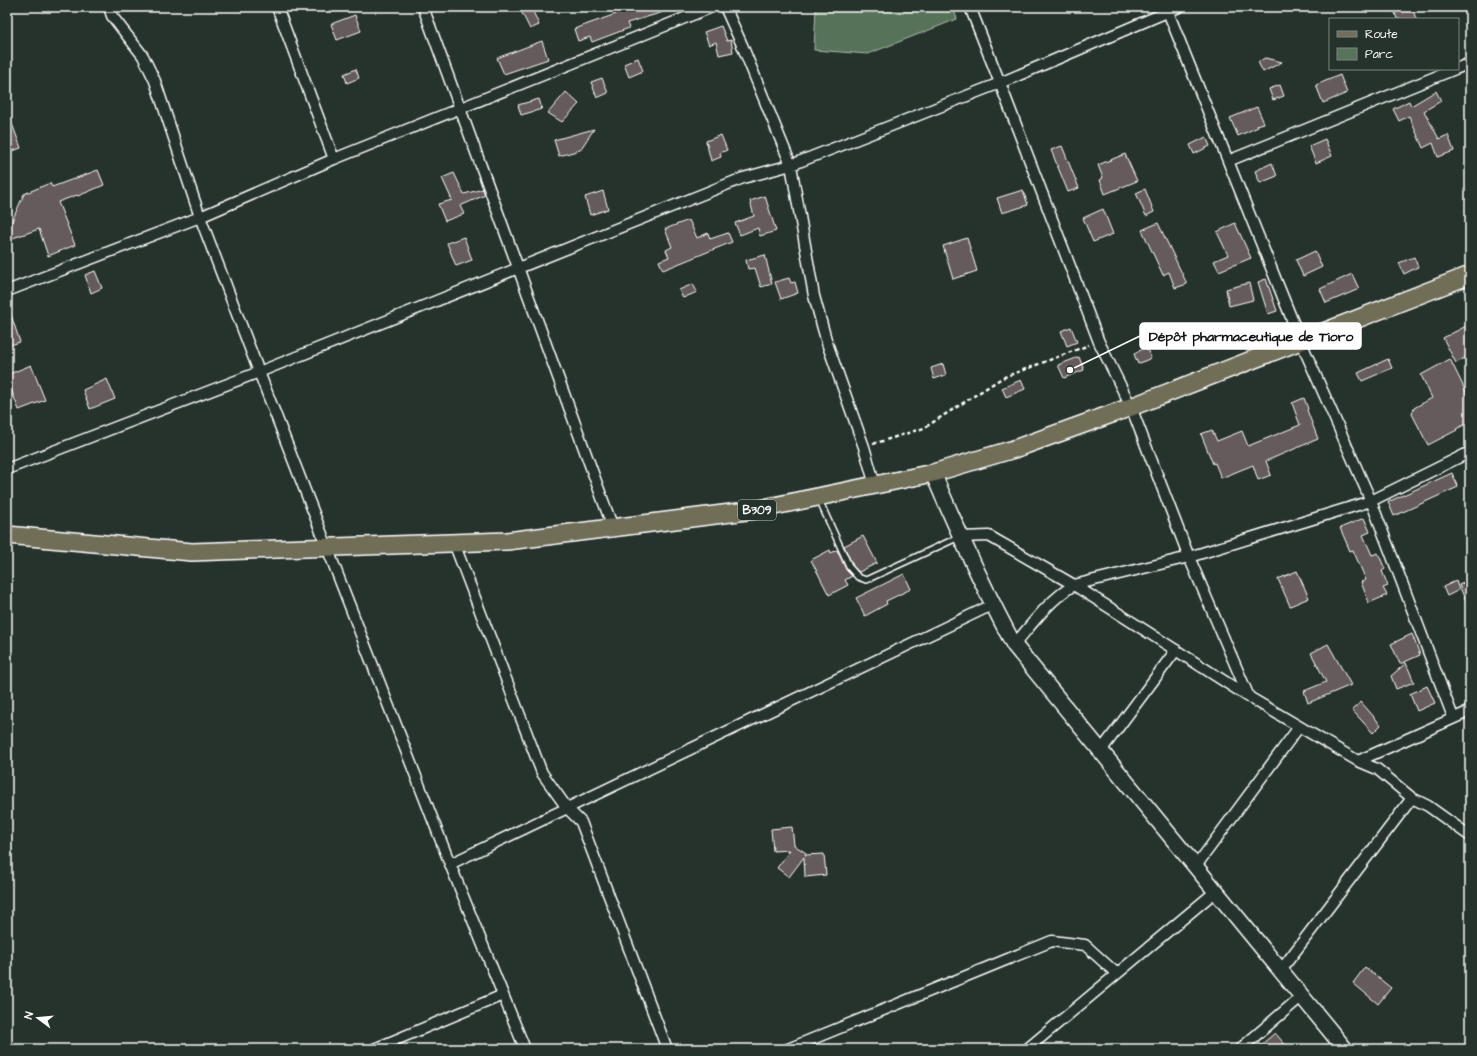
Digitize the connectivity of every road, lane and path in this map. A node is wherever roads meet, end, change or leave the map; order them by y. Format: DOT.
graph roads {
  1 [pos="108,7"];
  2 [pos="277,7"];
  3 [pos="423,7"];
  4 [pos="712,7"];
  5 [pos="726,7"];
  6 [pos="970,7"];
  7 [pos="1179,7"];
  8 [pos="1167,9"];
  9 [pos="1470,63"];
  10 [pos="1459,68"];
  11 [pos="1453,70"];
  12 [pos="1000,83"];
  13 [pos="460,108"];
  14 [pos="334,159"];
  15 [pos="1228,161"];
  16 [pos="791,165"];
  17 [pos="200,216"];
  18 [pos="518,267"];
  19 [pos="1470,275"];
  20 [pos="7,290"];
  21 [pos="1099,342"];
  22 [pos="1301,342"];
  23 [pos="259,372"];
  24 [pos="1132,407"];
  25 [pos="864,447"];
  26 [pos="1470,452"];
  27 [pos="7,469"];
  28 [pos="932,473"];
  29 [pos="875,485"];
  30 [pos="818,497"];
  31 [pos="1371,501"];
  32 [pos="613,528"];
  33 [pos="7,535"];
  34 [pos="960,536"];
  35 [pos="454,543"];
  36 [pos="326,547"];
  37 [pos="1189,556"];
  38 [pos="1074,585"];
  39 [pos="992,605"];
  40 [pos="1014,645"];
  41 [pos="1176,650"];
  42 [pos="1249,697"];
  43 [pos="1470,711"];
  44 [pos="1453,717"];
  45 [pos="1299,727"];
  46 [pos="1100,752"];
  47 [pos="1358,761"];
  48 [pos="1412,798"];
  49 [pos="567,808"];
  50 [pos="1470,836"];
  51 [pos="450,864"];
  52 [pos="1196,866"];
  53 [pos="1216,891"];
  54 [pos="1281,970"];
  55 [pos="1117,974"];
  56 [pos="503,995"];
  57 [pos="1302,996"];
  58 [pos="374,1049"];
  59 [pos="525,1049"];
  60 [pos="667,1049"];
  61 [pos="788,1049"];
  62 [pos="1027,1049"];
  63 [pos="1240,1049"];
  64 [pos="1344,1049"];
  1 -- 17 [label="street"];
  2 -- 14 [label="street"];
  3 -- 13 [label="street"];
  4 -- 13 [label="street"];
  5 -- 16 [label="street"];
  6 -- 12 [label="street"];
  7 -- 8 [label="street"];
  8 -- 12 [label="street"];
  8 -- 15 [label="street"];
  9 -- 10 [label="street"];
  11 -- 15 [label="street"];
  12 -- 16 [label="street"];
  12 -- 21 [label="street"];
  13 -- 14 [label="street"];
  13 -- 18 [label="street"];
  14 -- 17 [label="street"];
  15 -- 22 [label="street"];
  16 -- 18 [label="street"];
  16 -- 25 [label="street"];
  17 -- 20 [label="street"];
  17 -- 23 [label="street"];
  18 -- 23 [label="street"];
  18 -- 32 [label="street"];
  19 -- 22 [label="main road, B309"];
  21 -- 24 [label="street"];
  21 -- 25 [label="path"];
  22 -- 24 [label="main road, B309"];
  22 -- 31 [label="street"];
  23 -- 27 [label="street"];
  23 -- 36 [label="street"];
  24 -- 28 [label="main road, B309"];
  24 -- 37 [label="street"];
  25 -- 29 [label="street"];
  26 -- 31 [label="street"];
  28 -- 29 [label="main road, B309"];
  28 -- 34 [label="main road"];
  29 -- 30 [label="main road, B309"];
  30 -- 32 [label="main road, B309"];
  30 -- 34 [label="lane"];
  31 -- 37 [label="street"];
  31 -- 44 [label="street"];
  32 -- 35 [label="main road, B309"];
  33 -- 36 [label="main road, B309"];
  34 -- 38 [label="street"];
  34 -- 39 [label="main road"];
  35 -- 36 [label="main road, B309"];
  35 -- 49 [label="street"];
  36 -- 51 [label="street"];
  37 -- 38 [label="street"];
  37 -- 42 [label="street"];
  38 -- 40 [label="street"];
  38 -- 41 [label="street"];
  39 -- 40 [label="main road"];
  39 -- 49 [label="street"];
  40 -- 46 [label="main road"];
  41 -- 42 [label="street"];
  41 -- 46 [label="street"];
  42 -- 45 [label="street"];
  43 -- 44 [label="street"];
  44 -- 47 [label="street"];
  45 -- 47 [label="street"];
  45 -- 52 [label="street"];
  46 -- 52 [label="main road"];
  47 -- 48 [label="street"];
  48 -- 50 [label="street"];
  48 -- 54 [label="street"];
  49 -- 51 [label="street"];
  49 -- 60 [label="street"];
  51 -- 56 [label="street"];
  52 -- 53 [label="main road"];
  53 -- 54 [label="main road"];
  53 -- 55 [label="street"];
  54 -- 57 [label="main road"];
  55 -- 61 [label="street"];
  55 -- 62 [label="street"];
  56 -- 58 [label="street"];
  56 -- 59 [label="street"];
  57 -- 63 [label="street"];
  57 -- 64 [label="main road"];
}
